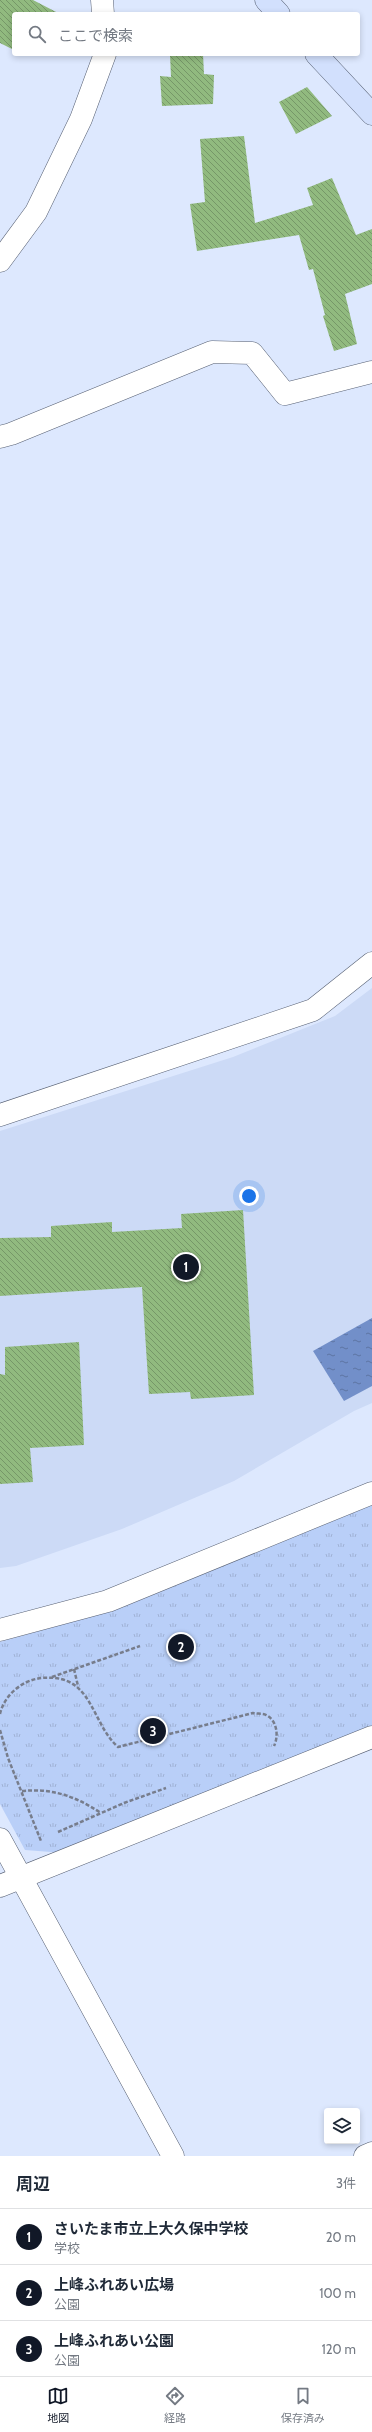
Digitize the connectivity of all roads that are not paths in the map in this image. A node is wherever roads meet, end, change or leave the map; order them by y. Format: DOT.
graph roads {
  1 [pos="102,0"];
  2 [pos="266,0"];
  3 [pos="103,12"];
  4 [pos="277,12"];
  5 [pos="104,56"];
  6 [pos="318,56"];
  7 [pos="372,114"];
  8 [pos="0,261"];
  9 [pos="372,372"];
  10 [pos="0,437"];
  11 [pos="372,963"];
  12 [pos="0,1116"];
  13 [pos="372,1493"];
  14 [pos="0,1630"];
  15 [pos="372,1737"];
  16 [pos="0,1839"];
  17 [pos="10,1882"];
  18 [pos="372,2153"];
  19 [pos="173,2156"];
  20 [pos="365,2156"];
  1 -- 3 [label="street"];
  2 -- 4 [label="main road"];
  5 -- 8 [label="street"];
  6 -- 7 [label="main road"];
  9 -- 10 [label="street"];
  11 -- 12 [label="street"];
  13 -- 14 [label="street"];
  15 -- 17 [label="street"];
  16 -- 17 [label="street"];
  17 -- 19 [label="street"];
  18 -- 20 [label="street"];
}
